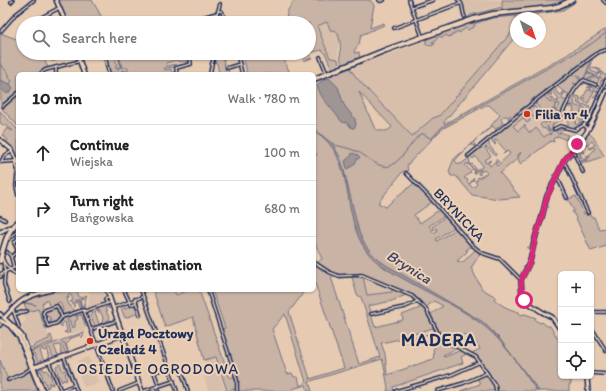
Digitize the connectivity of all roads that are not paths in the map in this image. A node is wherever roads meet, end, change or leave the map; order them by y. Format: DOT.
graph roads {
  1 [pos="13,0"];
  2 [pos="34,0"];
  3 [pos="56,0"];
  4 [pos="379,0"];
  5 [pos="384,0"];
  6 [pos="409,0"];
  7 [pos="433,0"];
  8 [pos="458,0"];
  9 [pos="572,0"];
  10 [pos="603,0"];
  11 [pos="11,2"];
  12 [pos="461,3"];
  13 [pos="606,3"];
  14 [pos="412,7"];
  15 [pos="60,8"];
  16 [pos="222,12"];
  17 [pos="218,15"];
  18 [pos="45,16"];
  19 [pos="63,16"];
  20 [pos="211,16"];
  21 [pos="222,16"];
  22 [pos="465,17"];
  23 [pos="416,19"];
  24 [pos="394,28"];
  25 [pos="1,31"];
  26 [pos="422,38"];
  27 [pos="606,50"];
  28 [pos="320,57"];
  29 [pos="106,60"];
  30 [pos="190,60"];
  31 [pos="213,60"];
  32 [pos="239,60"];
  33 [pos="80,61"];
  34 [pos="240,64"];
  35 [pos="56,67"];
  36 [pos="227,68"];
  37 [pos="42,72"];
  38 [pos="56,72"];
  39 [pos="83,72"];
  40 [pos="109,72"];
  41 [pos="177,72"];
  42 [pos="210,72"];
  43 [pos="242,72"];
  44 [pos="327,74"];
  45 [pos="316,78"];
  46 [pos="606,80"];
  47 [pos="596,85"];
  48 [pos="606,91"];
  49 [pos="16,95"];
  50 [pos="4,106"];
  51 [pos="560,119"];
  52 [pos="584,125"];
  53 [pos="554,129"];
  54 [pos="588,129"];
  55 [pos="0,140"];
  56 [pos="572,150"];
  57 [pos="12,152"];
  58 [pos="468,156"];
  59 [pos="16,159"];
  60 [pos="16,161"];
  61 [pos="1,162"];
  62 [pos="563,163"];
  63 [pos="583,172"];
  64 [pos="406,173"];
  65 [pos="556,178"];
  66 [pos="567,198"];
  67 [pos="588,213"];
  68 [pos="0,217"];
  69 [pos="5,220"];
  70 [pos="16,222"];
  71 [pos="16,224"];
  72 [pos="10,227"];
  73 [pos="0,232"];
  74 [pos="16,233"];
  75 [pos="8,239"];
  76 [pos="7,252"];
  77 [pos="16,252"];
  78 [pos="0,254"];
  79 [pos="11,256"];
  80 [pos="1,261"];
  81 [pos="316,263"];
  82 [pos="14,268"];
  83 [pos="10,270"];
  84 [pos="5,272"];
  85 [pos="16,274"];
  86 [pos="0,275"];
  87 [pos="521,280"];
  88 [pos="43,292"];
  89 [pos="107,292"];
  90 [pos="125,292"];
  91 [pos="142,292"];
  92 [pos="209,292"];
  93 [pos="142,297"];
  94 [pos="108,298"];
  95 [pos="135,300"];
  96 [pos="130,301"];
  97 [pos="418,301"];
  98 [pos="10,302"];
  99 [pos="111,302"];
  100 [pos="135,303"];
  101 [pos="107,304"];
  102 [pos="115,306"];
  103 [pos="12,309"];
  104 [pos="27,311"];
  105 [pos="84,311"];
  106 [pos="594,312"];
  107 [pos="606,312"];
  108 [pos="0,314"];
  109 [pos="14,314"];
  110 [pos="371,314"];
  111 [pos="140,316"];
  112 [pos="62,318"];
  113 [pos="2,320"];
  114 [pos="116,321"];
  115 [pos="0,326"];
  116 [pos="558,326"];
  117 [pos="19,327"];
  118 [pos="92,329"];
  119 [pos="594,332"];
  120 [pos="122,335"];
  121 [pos="96,344"];
  122 [pos="606,351"];
  123 [pos="64,356"];
  124 [pos="49,362"];
  125 [pos="480,362"];
  126 [pos="33,367"];
  127 [pos="169,367"];
  128 [pos="180,367"];
  129 [pos="487,373"];
  130 [pos="594,373"];
  131 [pos="606,374"];
  132 [pos="586,379"];
  133 [pos="8,380"];
  134 [pos="174,381"];
  135 [pos="139,383"];
  136 [pos="75,385"];
  137 [pos="158,386"];
  138 [pos="41,391"];
  139 [pos="60,391"];
  140 [pos="78,391"];
  141 [pos="113,391"];
  142 [pos="119,391"];
  143 [pos="143,391"];
  144 [pos="159,391"];
  145 [pos="177,391"];
  146 [pos="188,391"];
  147 [pos="237,391"];
  148 [pos="396,391"];
  149 [pos="437,391"];
  150 [pos="496,391"];
  151 [pos="588,391"];
  1 -- 11 [label="street"];
  2 -- 25 [label="street"];
  3 -- 15 [label="street"];
  4 -- 5 [label="street"];
  6 -- 14 [label="street"];
  7 -- 14 [label="street"];
  8 -- 12 [label="street"];
  9 -- 26 [label="main road"];
  10 -- 13 [label="street"];
  12 -- 22 [label="street"];
  12 -- 23 [label="street"];
  14 -- 23 [label="street"];
  15 -- 18 [label="street"];
  15 -- 19 [label="street"];
  16 -- 17 [label="street"];
  16 -- 17 [label="street"];
  16 -- 21 [label="street"];
  16 -- 21 [label="street"];
  17 -- 20 [label="street"];
  17 -- 21 [label="street"];
  23 -- 24 [label="street"];
  23 -- 26 [label="street"];
  26 -- 44 [label="main road"];
  27 -- 58 [label="street"];
  28 -- 44 [label="street"];
  29 -- 40 [label="street"];
  30 -- 41 [label="street"];
  31 -- 42 [label="street"];
  32 -- 34 [label="street"];
  33 -- 35 [label="street"];
  33 -- 39 [label="street"];
  34 -- 36 [label="street"];
  34 -- 43 [label="street"];
  35 -- 37 [label="street"];
  35 -- 38 [label="street"];
  44 -- 45 [label="main road"];
  46 -- 52 [label="street"];
  47 -- 51 [label="street"];
  48 -- 54 [label="street"];
  49 -- 50 [label="street"];
  52 -- 53 [label="street"];
  52 -- 54 [label="street"];
  54 -- 56 [label="street"];
  55 -- 57 [label="street"];
  56 -- 62 [label="street"];
  56 -- 63 [label="street"];
  57 -- 59 [label="street"];
  57 -- 61 [label="street"];
  60 -- 61 [label="street"];
  62 -- 65 [label="street"];
  62 -- 67 [label="street"];
  64 -- 87 [label="street, BRYNICKA"];
  65 -- 66 [label="street"];
  65 -- 87 [label="street"];
  68 -- 69 [label="street"];
  70 -- 72 [label="main road"];
  71 -- 78 [label="main road"];
  72 -- 73 [label="street"];
  72 -- 78 [label="main road"];
  74 -- 75 [label="street"];
  76 -- 79 [label="street"];
  77 -- 79 [label="street"];
  78 -- 80 [label="main road"];
  79 -- 82 [label="street"];
  80 -- 83 [label="street"];
  80 -- 84 [label="street"];
  81 -- 97 [label="street"];
  82 -- 83 [label="street"];
  83 -- 84 [label="street"];
  83 -- 85 [label="street"];
  84 -- 86 [label="street"];
  84 -- 98 [label="street"];
  87 -- 116 [label="street"];
  88 -- 103 [label="street"];
  89 -- 94 [label="street"];
  90 -- 96 [label="street"];
  91 -- 127 [label="street"];
  92 -- 147 [label="street"];
  93 -- 95 [label="street"];
  94 -- 99 [label="street"];
  94 -- 101 [label="street"];
  95 -- 96 [label="street"];
  95 -- 100 [label="street"];
  96 -- 100 [label="street"];
  96 -- 102 [label="street"];
  97 -- 110 [label="street"];
  97 -- 125 [label="street"];
  99 -- 101 [label="street"];
  99 -- 120 [label="street"];
  100 -- 111 [label="street"];
  101 -- 105 [label="street"];
  103 -- 109 [label="street"];
  103 -- 113 [label="street"];
  104 -- 109 [label="street"];
  105 -- 112 [label="street"];
  105 -- 121 [label="street"];
  106 -- 107 [label="street"];
  108 -- 113 [label="street"];
  109 -- 117 [label="street"];
  112 -- 112 [label="street"];
  113 -- 115 [label="street"];
  113 -- 126 [label="street"];
  114 -- 118 [label="street"];
  119 -- 122 [label="street"];
  120 -- 121 [label="street"];
  120 -- 135 [label="street"];
  121 -- 123 [label="street"];
  121 -- 141 [label="street"];
  123 -- 124 [label="street"];
  123 -- 136 [label="street"];
  124 -- 126 [label="street"];
  124 -- 139 [label="street"];
  125 -- 129 [label="street"];
  125 -- 148 [label="street"];
  126 -- 133 [label="street"];
  126 -- 138 [label="street"];
  127 -- 134 [label="street"];
  127 -- 137 [label="street"];
  128 -- 146 [label="street"];
  129 -- 149 [label="street"];
  129 -- 150 [label="street"];
  130 -- 131 [label="street"];
  132 -- 151 [label="street"];
  134 -- 137 [label="street"];
  134 -- 145 [label="street"];
  135 -- 142 [label="street"];
  135 -- 143 [label="street"];
  136 -- 139 [label="street"];
  136 -- 140 [label="street"];
  137 -- 143 [label="street"];
  137 -- 144 [label="street"];
}
